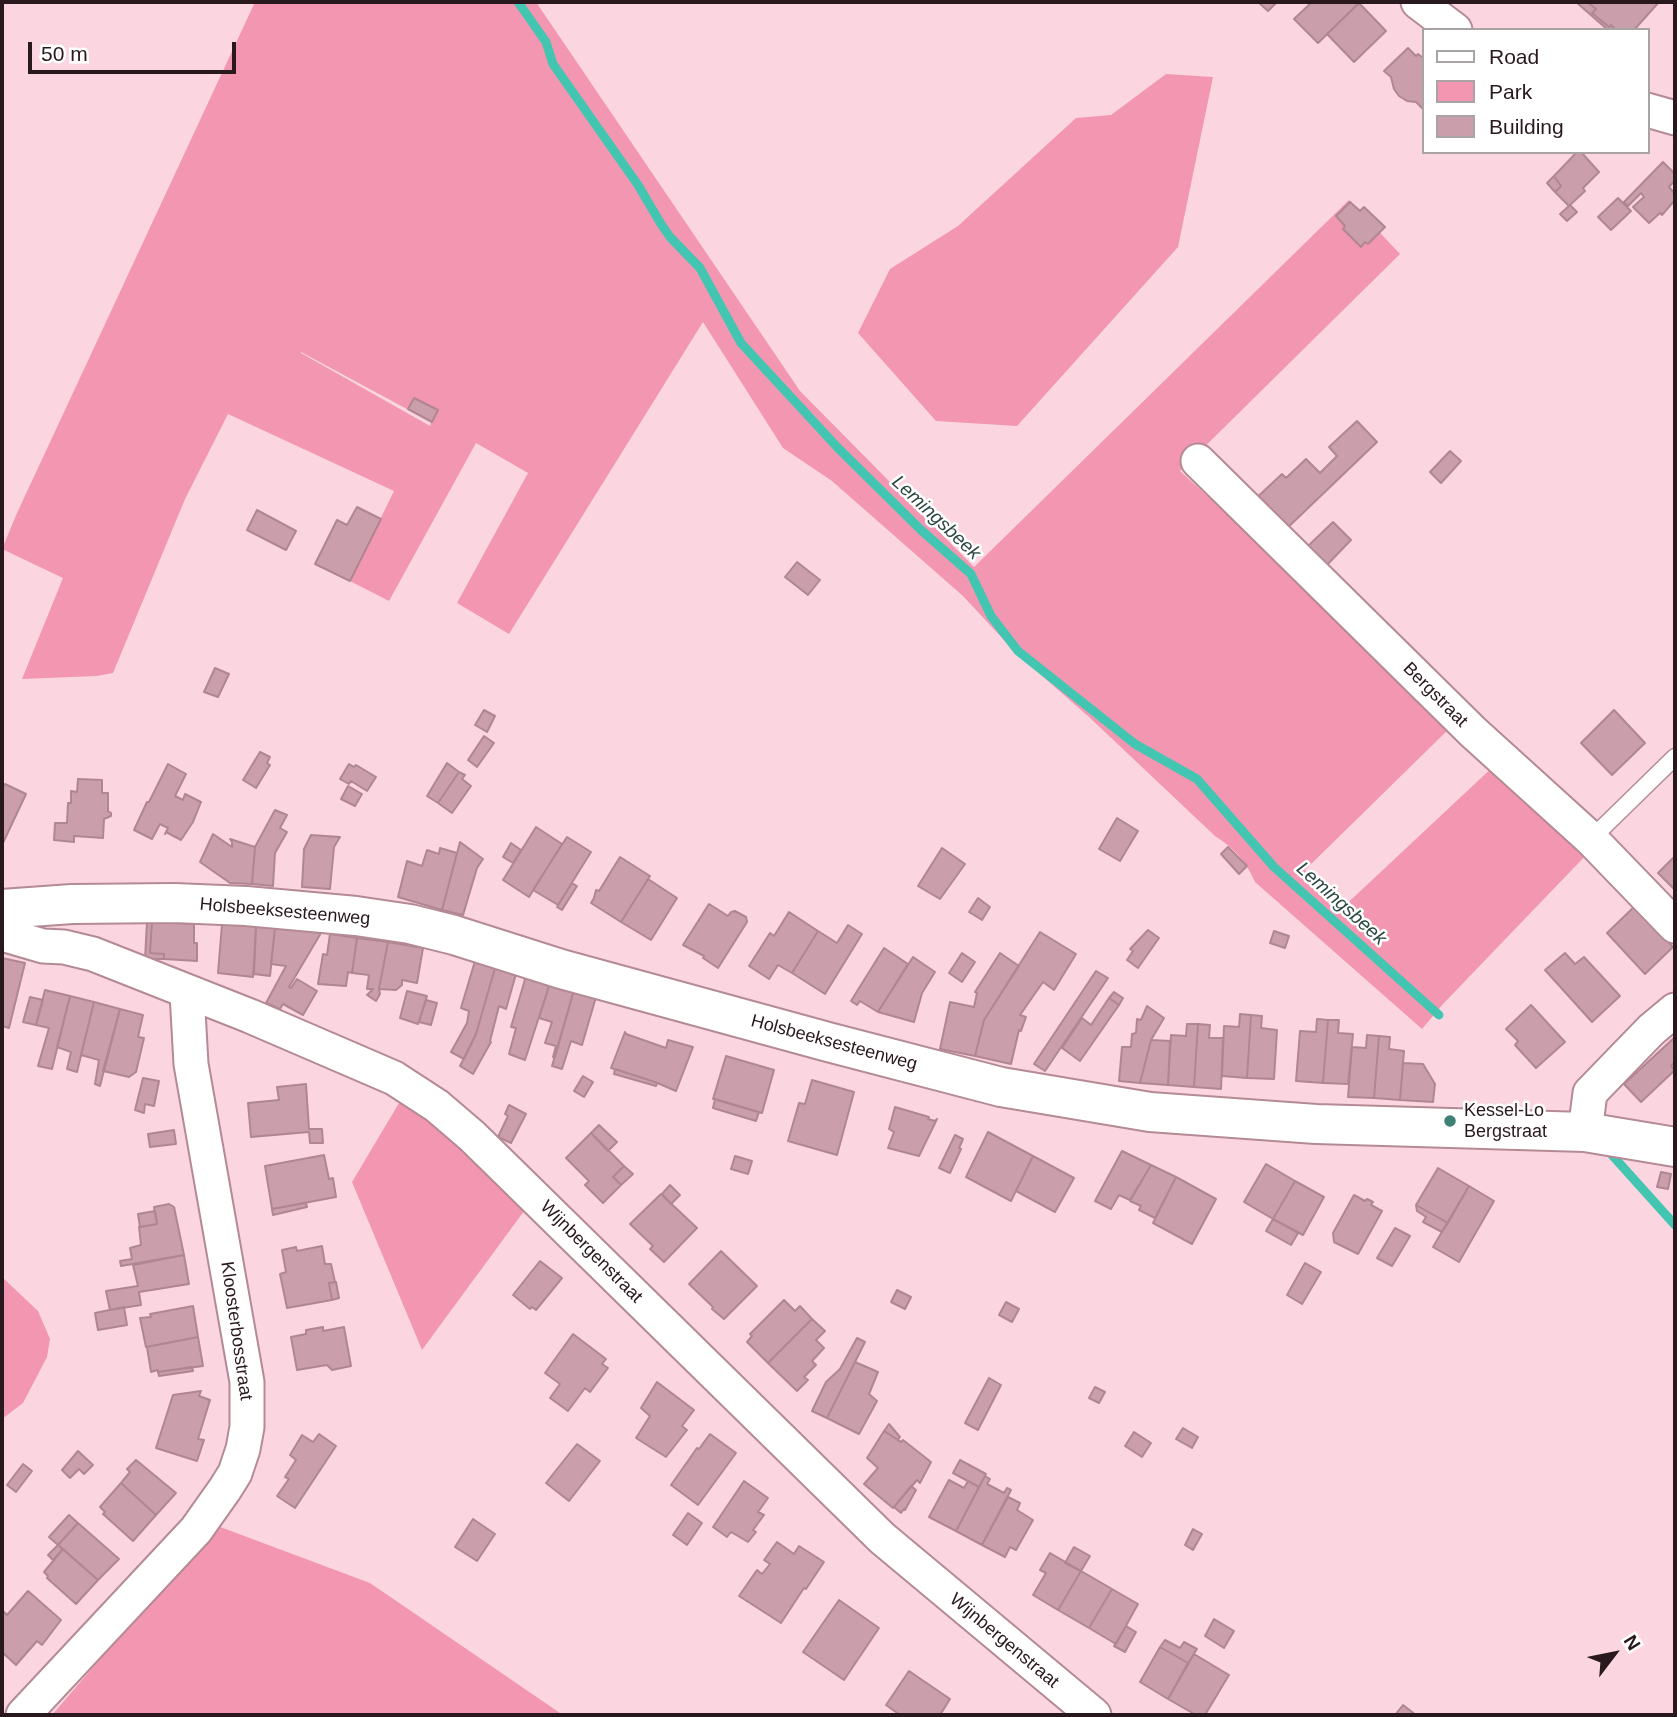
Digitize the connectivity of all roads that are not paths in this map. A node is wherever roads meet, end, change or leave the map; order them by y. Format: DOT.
graph roads {
  1 [pos="1418,2"];
  2 [pos="1452,28"];
  3 [pos="1649,111"];
  4 [pos="1675,118"];
  5 [pos="1198,461"];
  6 [pos="1675,757"];
  7 [pos="1591,839"];
  8 [pos="72,904"];
  9 [pos="2,909"];
  10 [pos="1675,926"];
  11 [pos="2,934"];
  12 [pos="93,954"];
  13 [pos="187,993"];
  14 [pos="1675,1010"];
  15 [pos="1585,1132"];
  16 [pos="1675,1147"];
  17 [pos="23,1715"];
  18 [pos="1094,1715"];
  1 -- 2 [label="street"];
  3 -- 4 [label="street"];
  5 -- 7 [label="street, Bergstraat"];
  6 -- 7 [label="lane"];
  7 -- 10 [label="street, Bergstraat"];
  8 -- 9 [label="street, Holsbeeksesteenweg"];
  8 -- 12 [label="street"];
  8 -- 15 [label="street, Holsbeeksesteenweg"];
  11 -- 12 [label="street, Wijnbergenstraat"];
  12 -- 13 [label="street, Wijnbergenstraat"];
  13 -- 17 [label="street, Kloosterbosstraat"];
  13 -- 18 [label="street, Wijnbergenstraat"];
  14 -- 15 [label="street"];
  15 -- 16 [label="street, Holsbeeksesteenweg"];
}
